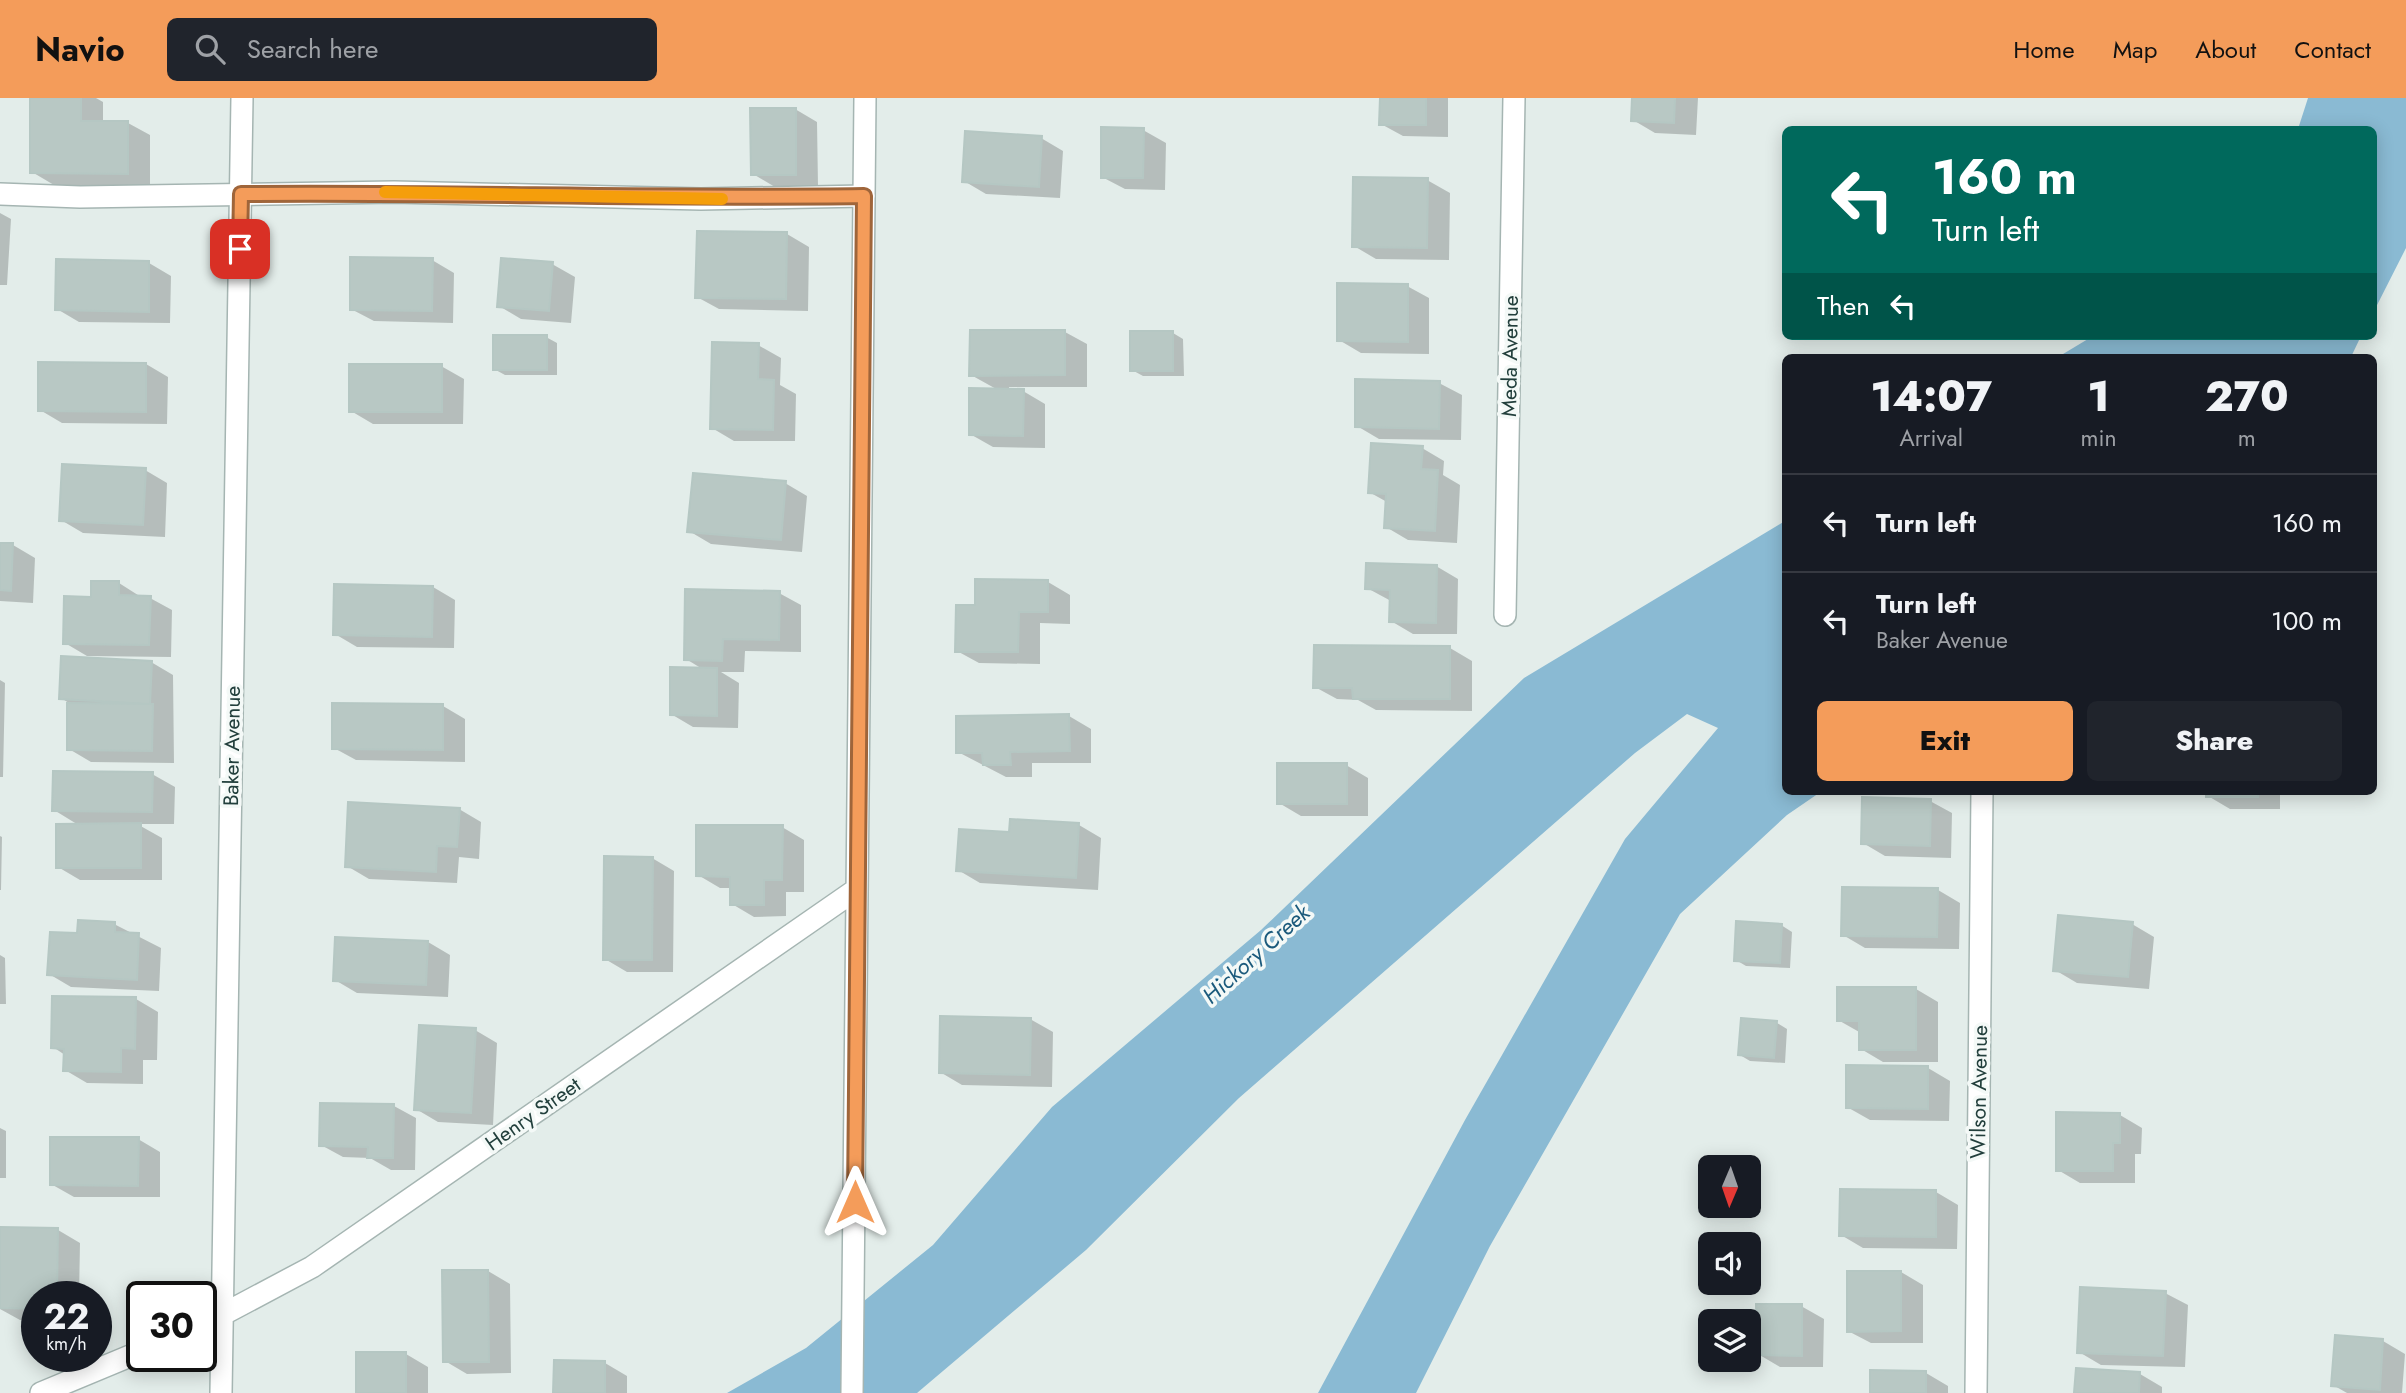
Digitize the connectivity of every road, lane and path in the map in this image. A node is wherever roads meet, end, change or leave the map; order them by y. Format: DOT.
graph roads {
  1 [pos="242,98"];
  2 [pos="865,98"];
  3 [pos="1514,98"];
  4 [pos="0,194"];
  5 [pos="241,194"];
  6 [pos="864,196"];
  7 [pos="1505,615"];
  8 [pos="1982,795"];
  9 [pos="857,889"];
  10 [pos="224,1317"];
  11 [pos="217,1320"];
  12 [pos="126,1358"];
  13 [pos="41,1393"];
  14 [pos="221,1393"];
  15 [pos="852,1393"];
  16 [pos="1976,1393"];
  1 -- 5 [label="street, Baker Avenue"];
  2 -- 6 [label="street"];
  3 -- 7 [label="street, Meda Avenue"];
  4 -- 5 [label="street"];
  5 -- 6 [label="street"];
  5 -- 10 [label="street, Baker Avenue"];
  6 -- 9 [label="street"];
  8 -- 16 [label="street, Wilson Avenue"];
  9 -- 10 [label="street, Henry Street"];
  9 -- 15 [label="street"];
  10 -- 11 [label="street, Henry Street"];
  10 -- 14 [label="street, Baker Avenue"];
  12 -- 13 [label="street"];
}
